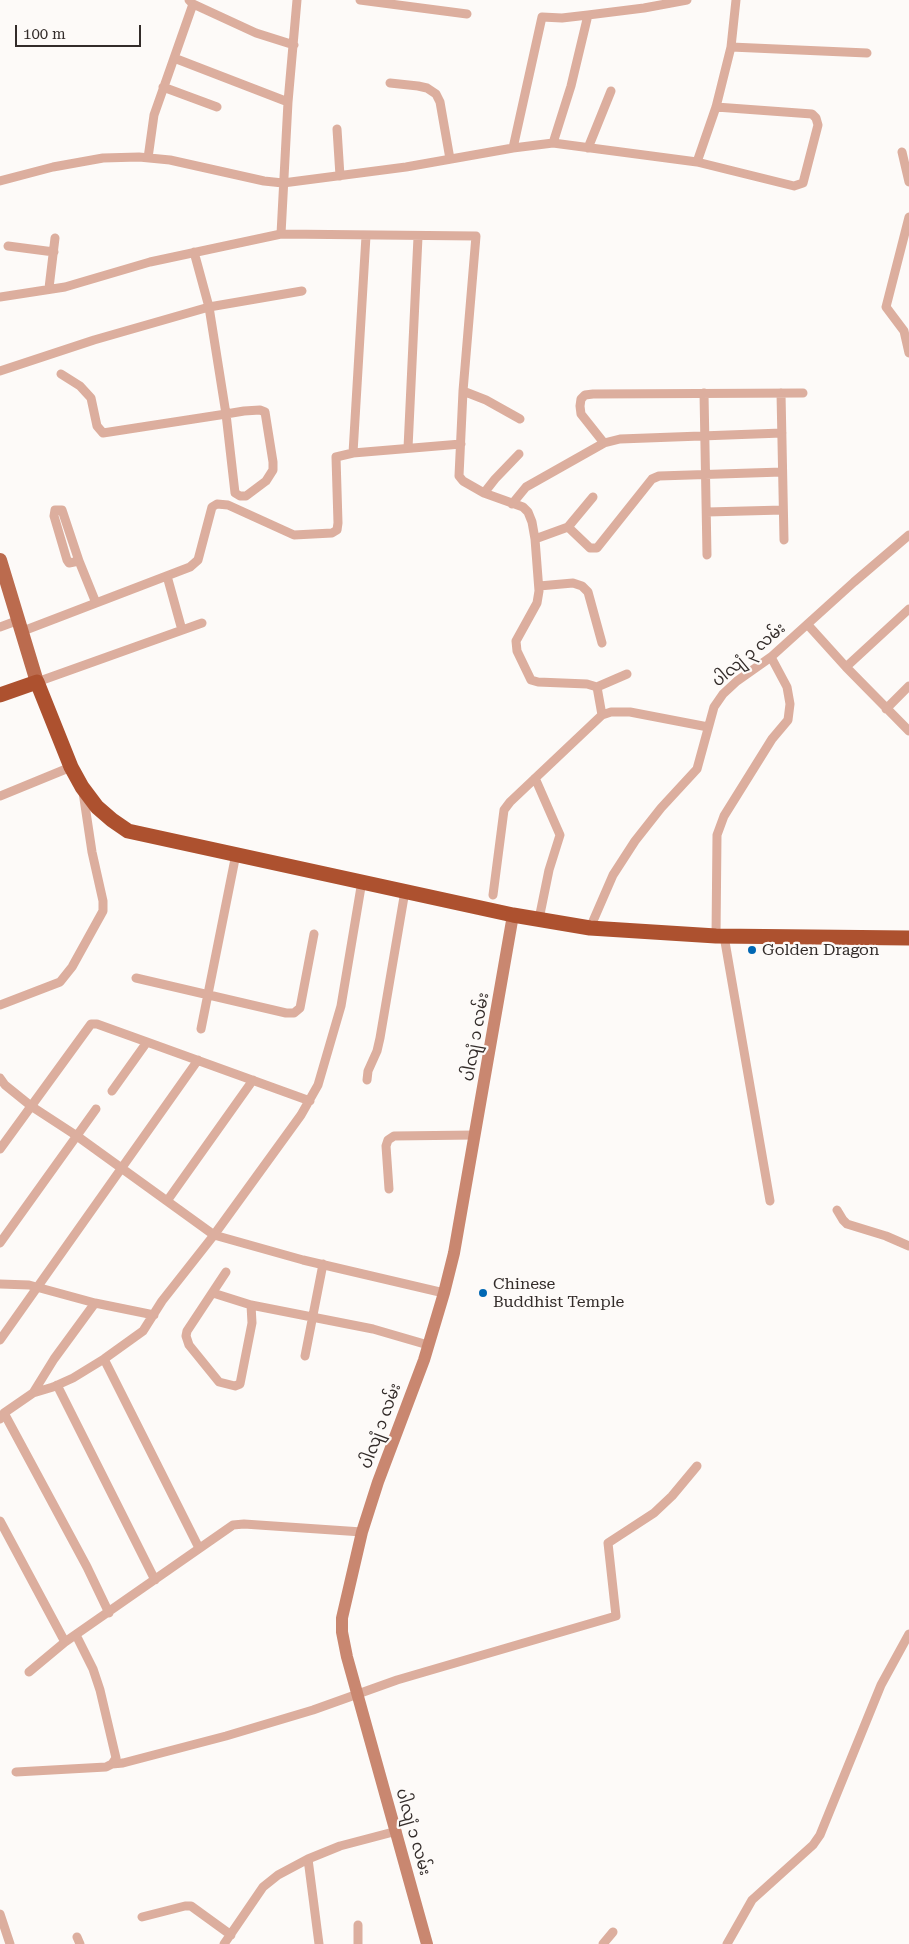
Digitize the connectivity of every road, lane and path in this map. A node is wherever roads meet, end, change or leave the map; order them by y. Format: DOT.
graph roads {
  1 [pos="297,0"];
  2 [pos="360,0"];
  3 [pos="687,0"];
  4 [pos="736,0"];
  5 [pos="191,2"];
  6 [pos="408,3"];
  7 [pos="644,4"];
  8 [pos="467,14"];
  9 [pos="588,15"];
  10 [pos="294,45"];
  11 [pos="731,47"];
  12 [pos="867,53"];
  13 [pos="174,58"];
  14 [pos="390,83"];
  15 [pos="163,87"];
  16 [pos="611,91"];
  17 [pos="288,102"];
  18 [pos="716,107"];
  19 [pos="217,108"];
  20 [pos="337,129"];
  21 [pos="553,143"];
  22 [pos="513,148"];
  23 [pos="588,148"];
  24 [pos="902,152"];
  25 [pos="148,158"];
  26 [pos="450,159"];
  27 [pos="697,162"];
  28 [pos="340,176"];
  29 [pos="0,181"];
  30 [pos="909,182"];
  31 [pos="283,183"];
  32 [pos="909,217"];
  33 [pos="281,234"];
  34 [pos="366,236"];
  35 [pos="418,237"];
  36 [pos="55,238"];
  37 [pos="8,246"];
  38 [pos="54,252"];
  39 [pos="194,252"];
  40 [pos="49,288"];
  41 [pos="302,291"];
  42 [pos="0,296"];
  43 [pos="209,307"];
  44 [pos="909,353"];
  45 [pos="0,371"];
  46 [pos="61,374"];
  47 [pos="463,391"];
  48 [pos="704,393"];
  49 [pos="781,393"];
  50 [pos="804,393"];
  51 [pos="226,414"];
  52 [pos="520,419"];
  53 [pos="782,433"];
  54 [pos="706,435"];
  55 [pos="604,443"];
  56 [pos="461,444"];
  57 [pos="408,448"];
  58 [pos="353,453"];
  59 [pos="519,454"];
  60 [pos="782,472"];
  61 [pos="705,475"];
  62 [pos="484,493"];
  63 [pos="240,496"];
  64 [pos="593,497"];
  65 [pos="217,504"];
  66 [pos="512,504"];
  67 [pos="783,510"];
  68 [pos="707,512"];
  69 [pos="568,527"];
  70 [pos="909,535"];
  71 [pos="535,539"];
  72 [pos="784,540"];
  73 [pos="707,555"];
  74 [pos="0,561"];
  75 [pos="78,561"];
  76 [pos="167,576"];
  77 [pos="539,586"];
  78 [pos="96,603"];
  79 [pos="909,609"];
  80 [pos="202,623"];
  81 [pos="808,625"];
  82 [pos="21,626"];
  83 [pos="0,627"];
  84 [pos="182,630"];
  85 [pos="602,644"];
  86 [pos="771,657"];
  87 [pos="846,667"];
  88 [pos="627,674"];
  89 [pos="37,682"];
  90 [pos="909,686"];
  91 [pos="597,687"];
  92 [pos="0,695"];
  93 [pos="886,709"];
  94 [pos="602,715"];
  95 [pos="708,727"];
  96 [pos="909,731"];
  97 [pos="71,767"];
  98 [pos="535,778"];
  99 [pos="83,789"];
  100 [pos="0,796"];
  101 [pos="236,854"];
  102 [pos="362,881"];
  103 [pos="405,891"];
  104 [pos="493,895"];
  105 [pos="513,915"];
  106 [pos="539,919"];
  107 [pos="590,928"];
  108 [pos="314,934"];
  109 [pos="720,936"];
  110 [pos="909,938"];
  111 [pos="136,978"];
  112 [pos="208,994"];
  113 [pos="0,1005"];
  114 [pos="201,1029"];
  115 [pos="147,1042"];
  116 [pos="198,1060"];
  117 [pos="253,1080"];
  118 [pos="367,1080"];
  119 [pos="2,1084"];
  120 [pos="112,1091"];
  121 [pos="310,1101"];
  122 [pos="31,1106"];
  123 [pos="96,1109"];
  124 [pos="475,1135"];
  125 [pos="77,1136"];
  126 [pos="0,1149"];
  127 [pos="122,1168"];
  128 [pos="389,1189"];
  129 [pos="167,1201"];
  130 [pos="770,1201"];
  131 [pos="837,1210"];
  132 [pos="214,1235"];
  133 [pos="0,1243"];
  134 [pos="909,1246"];
  135 [pos="323,1264"];
  136 [pos="226,1272"];
  137 [pos="0,1284"];
  138 [pos="36,1288"];
  139 [pos="213,1293"];
  140 [pos="444,1293"];
  141 [pos="95,1303"];
  142 [pos="251,1305"];
  143 [pos="154,1315"];
  144 [pos="311,1318"];
  145 [pos="0,1340"];
  146 [pos="428,1345"];
  147 [pos="304,1356"];
  148 [pos="104,1359"];
  149 [pos="57,1385"];
  150 [pos="33,1393"];
  151 [pos="2,1416"];
  152 [pos="697,1466"];
  153 [pos="0,1521"];
  154 [pos="362,1532"];
  155 [pos="200,1548"];
  156 [pos="155,1580"];
  157 [pos="108,1613"];
  158 [pos="909,1634"];
  159 [pos="76,1635"];
  160 [pos="66,1642"];
  161 [pos="29,1672"];
  162 [pos="357,1696"];
  163 [pos="112,1764"];
  164 [pos="16,1772"];
  165 [pos="396,1831"];
  166 [pos="308,1859"];
  167 [pos="0,1914"];
  168 [pos="142,1917"];
  169 [pos="358,1925"];
  170 [pos="613,1932"];
  171 [pos="230,1935"];
  172 [pos="10,1944"];
  173 [pos="224,1944"];
  174 [pos="319,1944"];
  175 [pos="358,1944"];
  176 [pos="427,1944"];
  177 [pos="603,1944"];
  178 [pos="727,1944"];
  1 -- 10 [label="street"];
  2 -- 6 [label="street"];
  3 -- 7 [label="street"];
  4 -- 11 [label="street"];
  5 -- 10 [label="street"];
  5 -- 13 [label="street"];
  6 -- 8 [label="street"];
  7 -- 9 [label="street"];
  9 -- 21 [label="street"];
  9 -- 22 [label="street"];
  10 -- 17 [label="street"];
  11 -- 12 [label="street"];
  11 -- 18 [label="street"];
  13 -- 15 [label="street"];
  13 -- 17 [label="street"];
  14 -- 26 [label="street"];
  15 -- 19 [label="street"];
  15 -- 25 [label="street"];
  16 -- 23 [label="street"];
  17 -- 31 [label="street"];
  18 -- 27 [label="street"];
  18 -- 27 [label="street"];
  20 -- 28 [label="street"];
  21 -- 22 [label="street"];
  21 -- 23 [label="street"];
  22 -- 26 [label="street"];
  23 -- 27 [label="street"];
  24 -- 30 [label="street"];
  25 -- 29 [label="street"];
  25 -- 31 [label="street"];
  26 -- 28 [label="street"];
  28 -- 31 [label="street"];
  31 -- 33 [label="street"];
  32 -- 44 [label="street"];
  33 -- 34 [label="street"];
  33 -- 39 [label="street"];
  34 -- 35 [label="street"];
  34 -- 58 [label="street"];
  35 -- 47 [label="street"];
  35 -- 57 [label="street"];
  36 -- 38 [label="street"];
  37 -- 38 [label="street"];
  38 -- 40 [label="street"];
  39 -- 40 [label="street"];
  39 -- 43 [label="street"];
  40 -- 42 [label="street"];
  41 -- 43 [label="street"];
  43 -- 45 [label="street"];
  43 -- 51 [label="street"];
  46 -- 51 [label="street"];
  47 -- 52 [label="street"];
  47 -- 56 [label="street"];
  48 -- 49 [label="street"];
  48 -- 54 [label="street"];
  48 -- 55 [label="street"];
  49 -- 50 [label="street"];
  49 -- 53 [label="street"];
  51 -- 63 [label="street"];
  51 -- 63 [label="street"];
  53 -- 54 [label="street"];
  53 -- 60 [label="street"];
  54 -- 55 [label="street"];
  54 -- 61 [label="street"];
  55 -- 66 [label="street"];
  56 -- 57 [label="street"];
  56 -- 62 [label="street"];
  57 -- 58 [label="street"];
  58 -- 65 [label="street"];
  59 -- 62 [label="street"];
  60 -- 61 [label="street"];
  60 -- 67 [label="street"];
  61 -- 68 [label="street"];
  61 -- 69 [label="street"];
  62 -- 66 [label="street"];
  63 -- 65 [label="street"];
  64 -- 69 [label="street"];
  65 -- 76 [label="street"];
  66 -- 71 [label="street"];
  67 -- 68 [label="street"];
  67 -- 72 [label="street"];
  68 -- 73 [label="street"];
  69 -- 71 [label="street"];
  70 -- 81 [label="street, ပါလျံ ၃ လမ်း"];
  71 -- 77 [label="street"];
  74 -- 82 [label="main road"];
  75 -- 75 [label="street"];
  75 -- 78 [label="street"];
  76 -- 78 [label="street"];
  76 -- 84 [label="street"];
  77 -- 85 [label="street"];
  77 -- 91 [label="street"];
  78 -- 82 [label="street"];
  79 -- 87 [label="street"];
  80 -- 84 [label="street"];
  81 -- 86 [label="street, ပါလျံ ၃ လမ်း"];
  81 -- 87 [label="street"];
  82 -- 83 [label="street"];
  82 -- 89 [label="main road"];
  84 -- 89 [label="street"];
  86 -- 95 [label="street, ပါလျံ ၃ လမ်း"];
  86 -- 109 [label="street"];
  87 -- 93 [label="street"];
  88 -- 91 [label="street"];
  89 -- 92 [label="highway"];
  89 -- 97 [label="highway"];
  90 -- 93 [label="street"];
  91 -- 94 [label="street"];
  93 -- 96 [label="street"];
  94 -- 95 [label="street"];
  94 -- 98 [label="street"];
  95 -- 107 [label="street, ပါလျံ ၃ လမ်း"];
  97 -- 99 [label="highway"];
  97 -- 100 [label="street"];
  98 -- 104 [label="street"];
  98 -- 106 [label="street"];
  99 -- 101 [label="highway"];
  99 -- 113 [label="street"];
  101 -- 102 [label="highway"];
  101 -- 112 [label="street"];
  102 -- 103 [label="highway"];
  102 -- 121 [label="street"];
  103 -- 105 [label="highway"];
  103 -- 118 [label="street"];
  105 -- 106 [label="highway"];
  105 -- 124 [label="street, ပါလျံ ၁ လမ်း"];
  106 -- 107 [label="highway"];
  107 -- 109 [label="highway"];
  108 -- 112 [label="street"];
  109 -- 110 [label="highway"];
  109 -- 130 [label="street"];
  111 -- 112 [label="street"];
  112 -- 114 [label="street"];
  115 -- 116 [label="street"];
  115 -- 120 [label="street"];
  115 -- 122 [label="street"];
  116 -- 117 [label="street"];
  116 -- 127 [label="street"];
  117 -- 121 [label="street"];
  117 -- 129 [label="street"];
  119 -- 122 [label="street"];
  121 -- 132 [label="street"];
  122 -- 125 [label="street"];
  122 -- 126 [label="street"];
  123 -- 125 [label="street"];
  124 -- 128 [label="street"];
  124 -- 140 [label="street, ပါလျံ ၁ လမ်း"];
  125 -- 127 [label="street"];
  125 -- 133 [label="street"];
  127 -- 129 [label="street"];
  127 -- 138 [label="street"];
  129 -- 132 [label="street"];
  131 -- 134 [label="street"];
  132 -- 135 [label="street"];
  132 -- 143 [label="street"];
  135 -- 140 [label="street"];
  135 -- 144 [label="street"];
  136 -- 139 [label="street"];
  137 -- 138 [label="street"];
  138 -- 141 [label="street"];
  138 -- 145 [label="street"];
  139 -- 142 [label="street"];
  139 -- 142 [label="street"];
  140 -- 146 [label="street, ပါလျံ ၁ လမ်း"];
  141 -- 143 [label="street"];
  141 -- 150 [label="street"];
  142 -- 144 [label="street"];
  143 -- 148 [label="street"];
  144 -- 146 [label="street"];
  144 -- 147 [label="street"];
  146 -- 154 [label="street, ပါလျံ ၁ လမ်း"];
  148 -- 149 [label="street"];
  148 -- 155 [label="street"];
  149 -- 150 [label="street"];
  149 -- 156 [label="street"];
  150 -- 151 [label="street"];
  151 -- 157 [label="street"];
  152 -- 162 [label="street"];
  153 -- 160 [label="street"];
  154 -- 155 [label="street"];
  154 -- 162 [label="street, ပါလျံ ၁ လမ်း"];
  155 -- 156 [label="street"];
  156 -- 157 [label="street"];
  157 -- 159 [label="street"];
  158 -- 178 [label="street"];
  159 -- 160 [label="street"];
  159 -- 163 [label="street"];
  160 -- 161 [label="street"];
  162 -- 163 [label="street"];
  162 -- 165 [label="street, ပါလျံ ၁ လမ်း"];
  163 -- 164 [label="street"];
  165 -- 166 [label="street"];
  165 -- 176 [label="street, ပါလျံ ၁ လမ်း"];
  166 -- 171 [label="street"];
  166 -- 174 [label="street"];
  167 -- 172 [label="street"];
  168 -- 171 [label="street"];
  169 -- 175 [label="street"];
  170 -- 177 [label="street"];
  171 -- 173 [label="street"];
}
